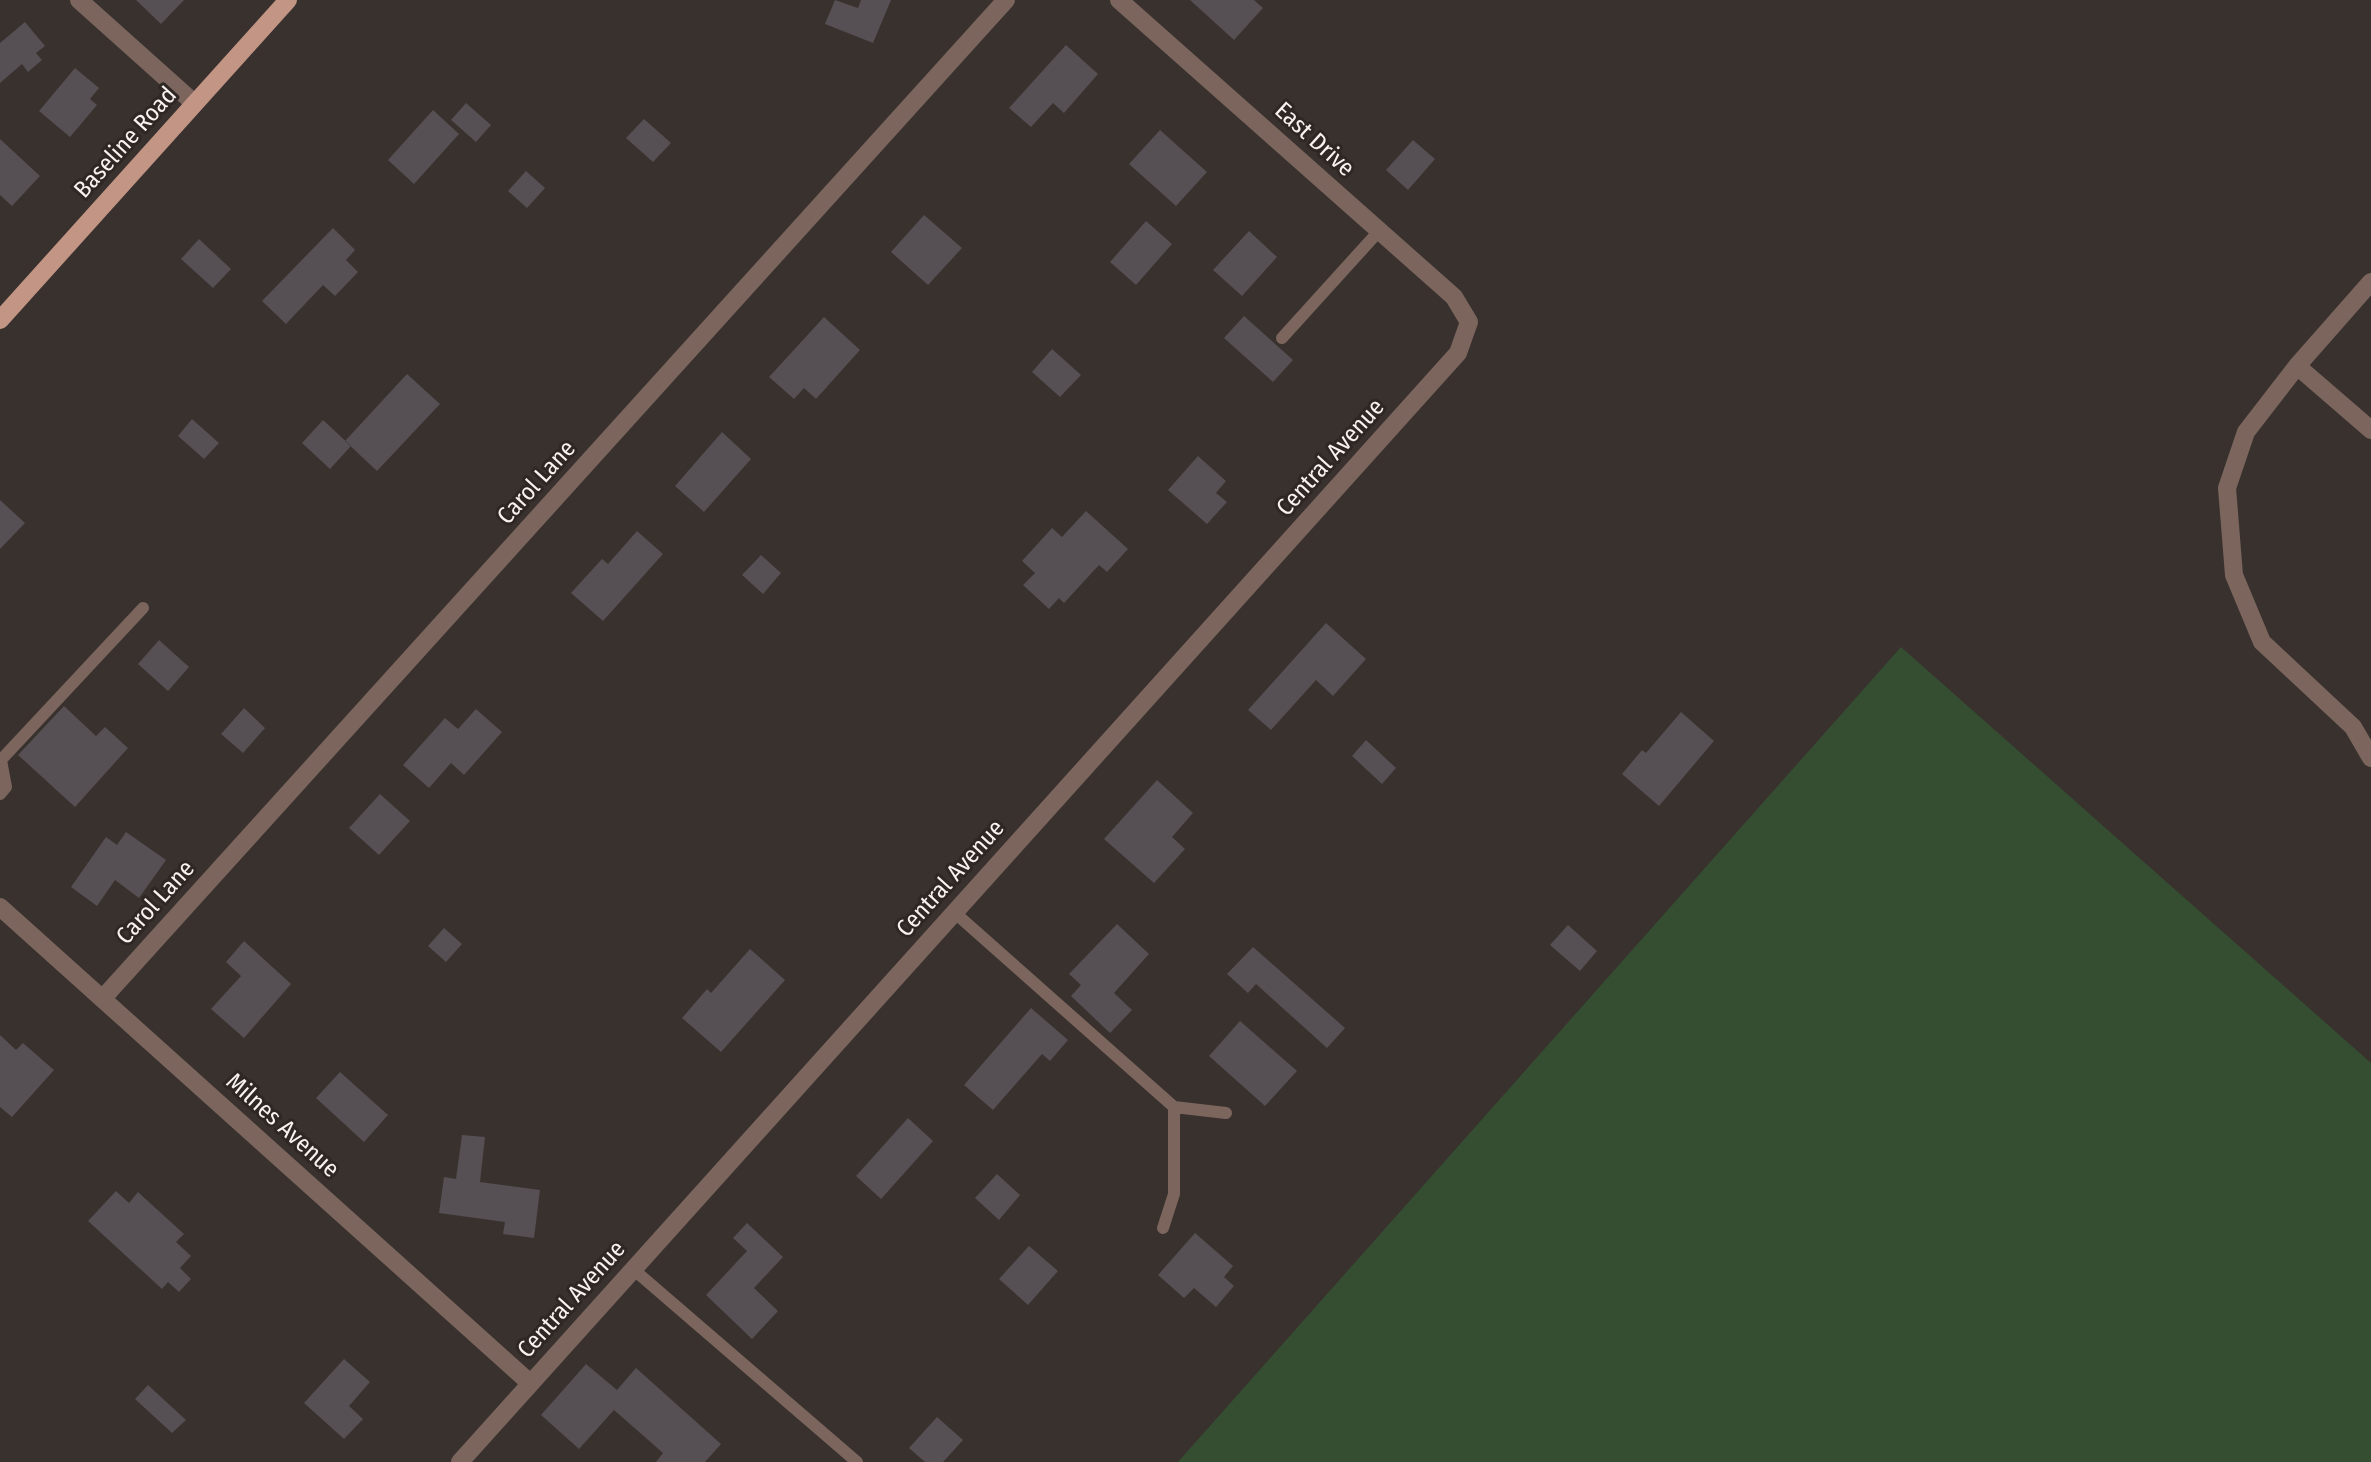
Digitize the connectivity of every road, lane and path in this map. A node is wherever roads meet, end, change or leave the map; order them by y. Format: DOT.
graph roads {
  1 [pos="79,0"];
  2 [pos="288,0"];
  3 [pos="1006,0"];
  4 [pos="1119,0"];
  5 [pos="194,103"];
  6 [pos="1379,231"];
  7 [pos="2371,282"];
  8 [pos="0,320"];
  9 [pos="1469,322"];
  10 [pos="1282,338"];
  11 [pos="2297,366"];
  12 [pos="2371,430"];
  13 [pos="143,608"];
  14 [pos="2371,758"];
  15 [pos="0,794"];
  16 [pos="0,907"];
  17 [pos="954,912"];
  18 [pos="103,998"];
  19 [pos="1174,1107"];
  20 [pos="1226,1113"];
  21 [pos="1163,1228"];
  22 [pos="633,1269"];
  23 [pos="530,1383"];
  24 [pos="460,1462"];
  25 [pos="857,1462"];
  1 -- 5 [label="street"];
  2 -- 5 [label="main road, Baseline Road"];
  3 -- 18 [label="street, Carol Lane"];
  4 -- 6 [label="street, East Drive"];
  5 -- 8 [label="main road, Baseline Road"];
  6 -- 9 [label="street, East Drive"];
  6 -- 10 [label="lane"];
  7 -- 11 [label="street"];
  9 -- 17 [label="street, Central Avenue"];
  11 -- 12 [label="street"];
  11 -- 14 [label="street"];
  13 -- 15 [label="lane"];
  16 -- 18 [label="street, Milnes Avenue"];
  17 -- 19 [label="lane"];
  17 -- 22 [label="street, Central Avenue"];
  18 -- 23 [label="street, Milnes Avenue"];
  19 -- 20 [label="lane"];
  19 -- 21 [label="lane"];
  22 -- 23 [label="street, Central Avenue"];
  22 -- 25 [label="lane"];
  23 -- 24 [label="street, Central Avenue"];
}
